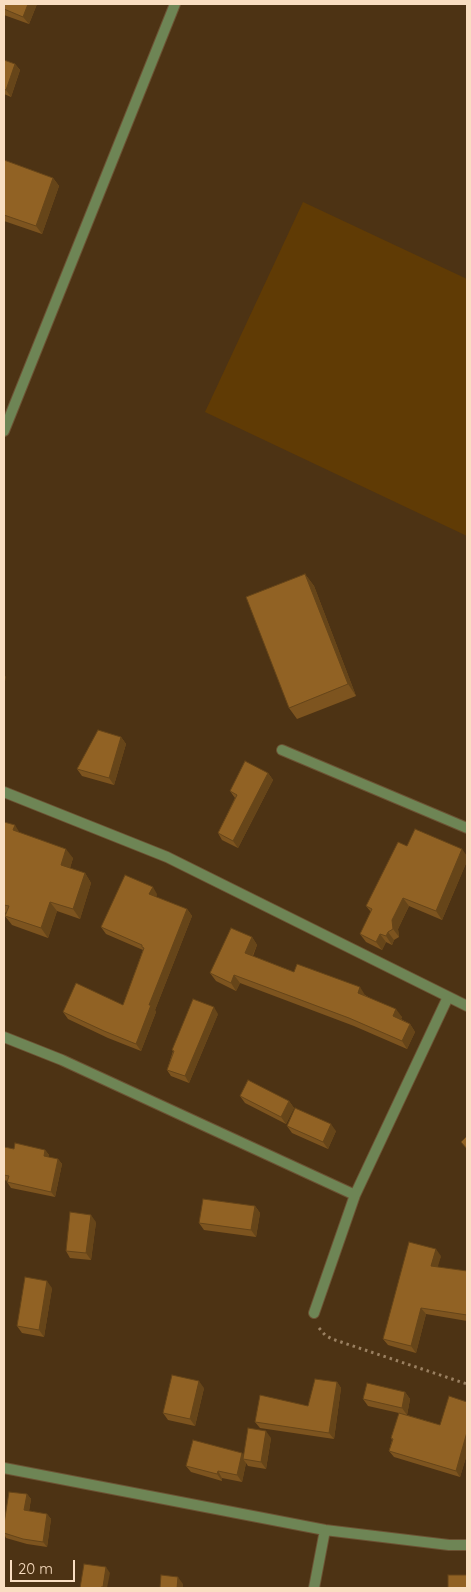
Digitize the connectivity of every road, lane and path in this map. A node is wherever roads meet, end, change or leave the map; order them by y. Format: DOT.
graph roads {
  1 [pos="175,4"];
  2 [pos="4,431"];
  3 [pos="282,750"];
  4 [pos="4,792"];
  5 [pos="467,828"];
  6 [pos="448,997"];
  7 [pos="467,1006"];
  8 [pos="4,1036"];
  9 [pos="355,1195"];
  10 [pos="314,1313"];
  11 [pos="467,1384"];
  12 [pos="4,1468"];
  13 [pos="325,1530"];
  14 [pos="467,1545"];
  15 [pos="314,1588"];
  1 -- 2 [label="street"];
  3 -- 5 [label="street"];
  4 -- 6 [label="street"];
  6 -- 7 [label="street"];
  6 -- 9 [label="street"];
  8 -- 9 [label="street"];
  9 -- 10 [label="street"];
  10 -- 11 [label="path"];
  12 -- 13 [label="street"];
  13 -- 14 [label="street"];
  13 -- 15 [label="street"];
}
